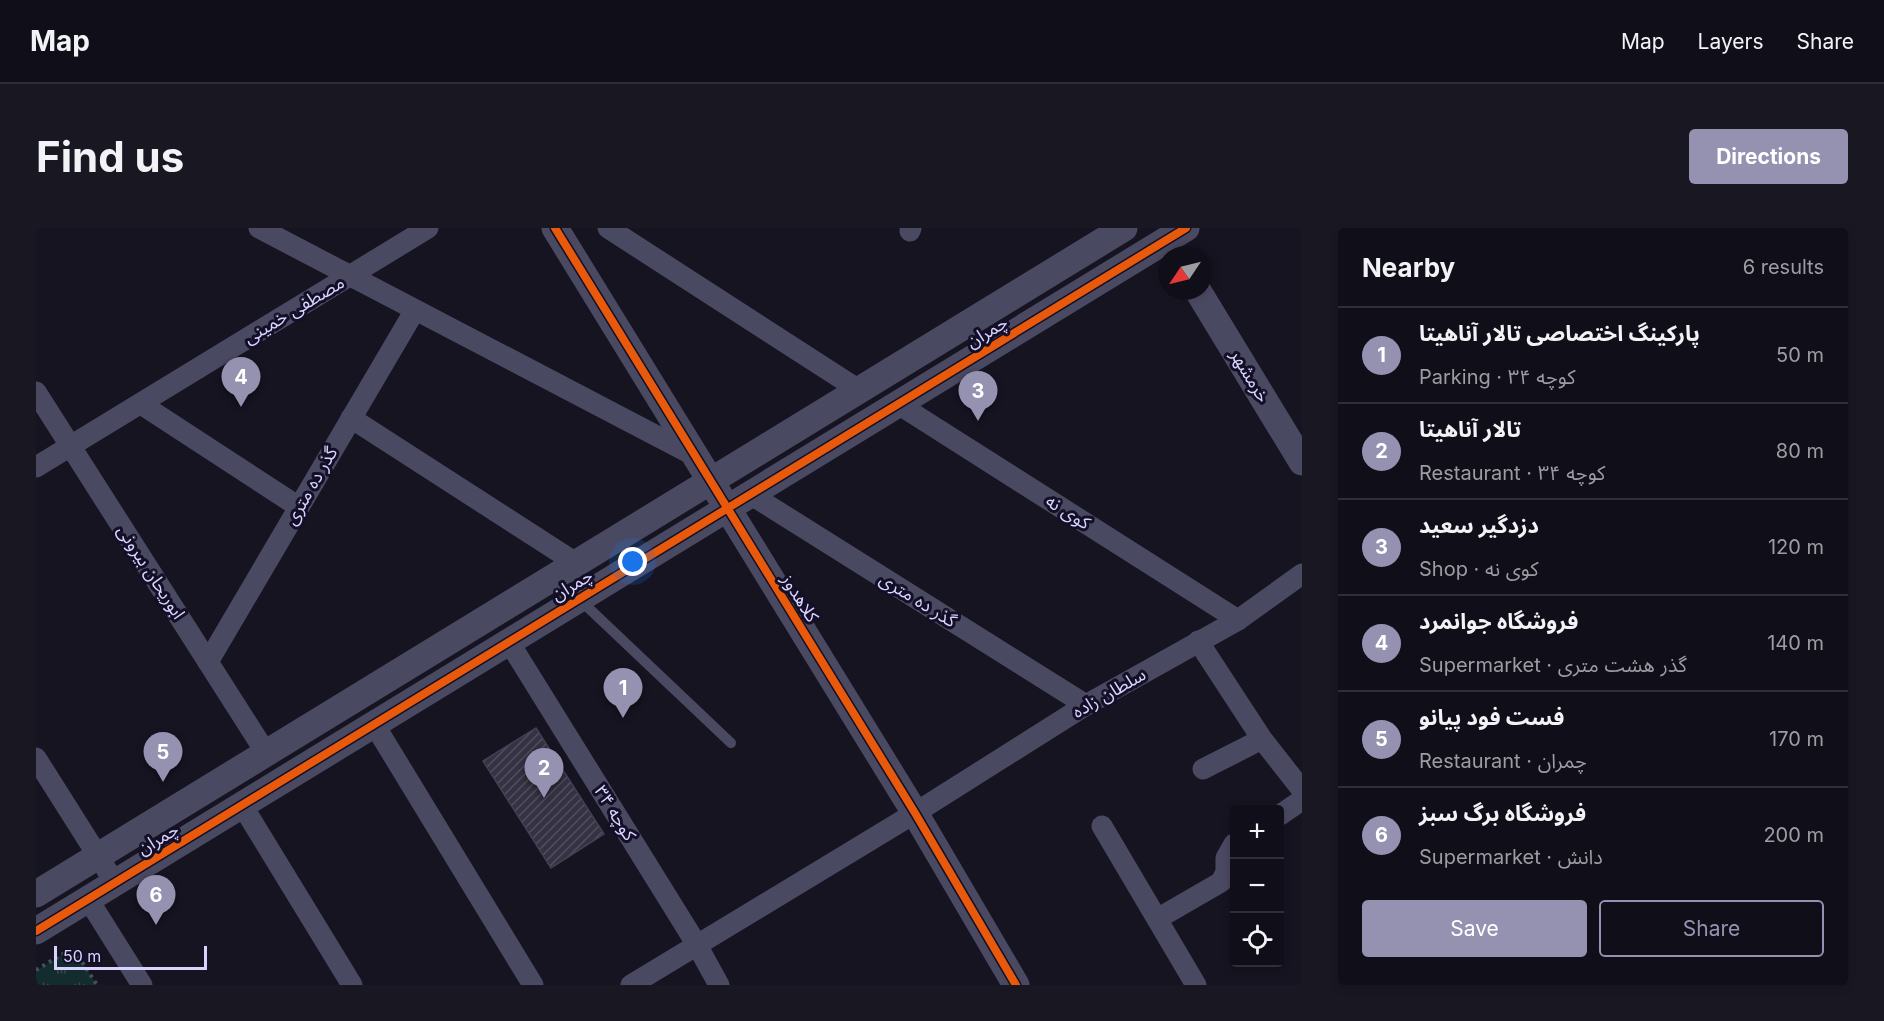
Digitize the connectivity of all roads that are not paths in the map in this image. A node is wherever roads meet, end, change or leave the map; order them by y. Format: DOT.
graph roads {
  1 [pos="259,228"];
  2 [pos="428,228"];
  3 [pos="555,228"];
  4 [pos="608,228"];
  5 [pos="1124,228"];
  6 [pos="1172,238"];
  7 [pos="350,276"];
  8 [pos="1204,300"];
  9 [pos="416,310"];
  10 [pos="859,390"];
  11 [pos="36,392"];
  12 [pos="141,404"];
  13 [pos="898,404"];
  14 [pos="351,418"];
  15 [pos="70,446"];
  16 [pos="1299,448"];
  17 [pos="695,456"];
  18 [pos="36,467"];
  19 [pos="711,481"];
  20 [pos="750,494"];
  21 [pos="299,507"];
  22 [pos="728,508"];
  23 [pos="576,563"];
  24 [pos="1302,574"];
  25 [pos="579,599"];
  26 [pos="1238,620"];
  27 [pos="1198,641"];
  28 [pos="509,642"];
  29 [pos="208,662"];
  30 [pos="1086,705"];
  31 [pos="374,724"];
  32 [pos="1262,740"];
  33 [pos="731,743"];
  34 [pos="266,753"];
  35 [pos="36,758"];
  36 [pos="1203,769"];
  37 [pos="283,780"];
  38 [pos="1302,790"];
  39 [pos="1302,800"];
  40 [pos="242,805"];
  41 [pos="1284,812"];
  42 [pos="915,813"];
  43 [pos="1101,826"];
  44 [pos="1230,851"];
  45 [pos="98,856"];
  46 [pos="72,872"];
  47 [pos="115,883"];
  48 [pos="36,894"];
  49 [pos="88,899"];
  50 [pos="1158,919"];
  51 [pos="36,931"];
  52 [pos="697,945"];
  53 [pos="142,985"];
  54 [pos="352,985"];
  55 [pos="533,985"];
  56 [pos="631,985"];
  57 [pos="719,985"];
  58 [pos="1016,985"];
  59 [pos="1196,985"];
  1 -- 7 [label="street"];
  2 -- 7 [label="street, مصطفی خمینی"];
  3 -- 17 [label="street, کلاهدوز"];
  4 -- 10 [label="street"];
  5 -- 10 [label="street, چمران"];
  6 -- 13 [label="street, چمران"];
  7 -- 9 [label="street"];
  7 -- 12 [label="street, مصطفی خمینی"];
  8 -- 16 [label="street, خرمشهر"];
  9 -- 14 [label="street, گذر ده متری"];
  9 -- 17 [label="street"];
  10 -- 19 [label="street, چمران"];
  11 -- 15 [label="street, ابوریحان بیرونی"];
  12 -- 15 [label="street, مصطفی خمینی"];
  12 -- 21 [label="street"];
  13 -- 20 [label="street, چمران"];
  13 -- 26 [label="street, کوی نه"];
  14 -- 21 [label="street, گذر ده متری"];
  14 -- 23 [label="street"];
  15 -- 18 [label="street, مصطفی خمینی"];
  15 -- 29 [label="street, ابوریحان بیرونی"];
  17 -- 19 [label="street, کلاهدوز"];
  19 -- 22 [label="street, کلاهدوز"];
  19 -- 23 [label="street, چمران"];
  20 -- 22 [label="street, چمران"];
  20 -- 30 [label="street, گذر ده متری"];
  21 -- 29 [label="street, گذر ده متری"];
  22 -- 25 [label="street, چمران"];
  22 -- 42 [label="street, کلاهدوز"];
  23 -- 34 [label="street, چمران"];
  24 -- 26 [label="street, سلطان زاده"];
  25 -- 28 [label="street, چمران"];
  25 -- 33 [label="lane"];
  26 -- 27 [label="street, سلطان زاده"];
  27 -- 30 [label="street, سلطان زاده"];
  27 -- 32 [label="street"];
  28 -- 31 [label="street, چمران"];
  28 -- 52 [label="street, کوچه ۳۴"];
  29 -- 34 [label="street, ابوریحان بیرونی"];
  30 -- 42 [label="street, سلطان زاده"];
  31 -- 37 [label="street, چمران"];
  31 -- 55 [label="street"];
  32 -- 36 [label="street"];
  32 -- 38 [label="street"];
  34 -- 37 [label="street"];
  34 -- 45 [label="street, چمران"];
  35 -- 45 [label="street"];
  37 -- 40 [label="street, چمران"];
  39 -- 41 [label="street"];
  40 -- 47 [label="street, چمران"];
  40 -- 54 [label="street"];
  42 -- 52 [label="street, سلطان زاده"];
  42 -- 58 [label="street, کلاهدوز"];
  43 -- 50 [label="street"];
  44 -- 50 [label="street"];
  45 -- 46 [label="street, چمران"];
  45 -- 47 [label="street"];
  46 -- 48 [label="street, چمران"];
  46 -- 49 [label="street"];
  47 -- 49 [label="street, چمران"];
  49 -- 51 [label="street, چمران"];
  49 -- 53 [label="street"];
  50 -- 59 [label="street"];
  52 -- 56 [label="street, سلطان زاده"];
  52 -- 57 [label="street, کوچه ۳۴"];
}
